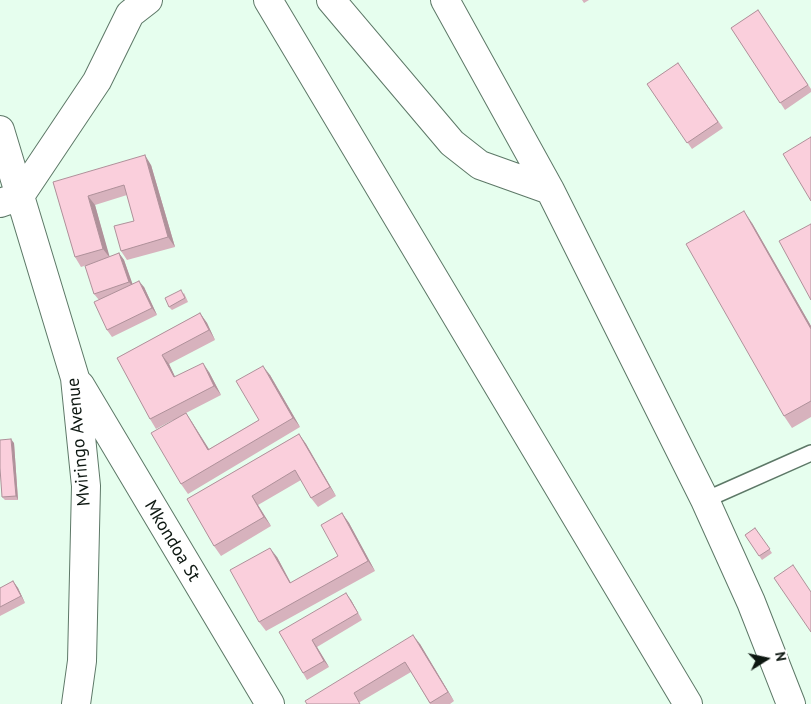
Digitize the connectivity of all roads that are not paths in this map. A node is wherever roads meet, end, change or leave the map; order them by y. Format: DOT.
graph roads {
  1 [pos="148,0"];
  2 [pos="268,0"];
  3 [pos="331,0"];
  4 [pos="446,0"];
  5 [pos="0,130"];
  6 [pos="550,190"];
  7 [pos="10,200"];
  8 [pos="75,378"];
  9 [pos="811,453"];
  10 [pos="705,500"];
  11 [pos="76,704"];
  12 [pos="270,704"];
  13 [pos="688,704"];
  14 [pos="791,704"];
  1 -- 7 [label="main road"];
  2 -- 13 [label="main road"];
  3 -- 6 [label="main road"];
  4 -- 6 [label="main road"];
  5 -- 7 [label="main road, Mviringo Avenue"];
  6 -- 10 [label="main road"];
  7 -- 8 [label="main road, Mviringo Avenue"];
  8 -- 11 [label="main road, Mviringo Avenue"];
  8 -- 12 [label="main road, Mkondoa St"];
  9 -- 10 [label="lane"];
  10 -- 14 [label="main road"];
}
